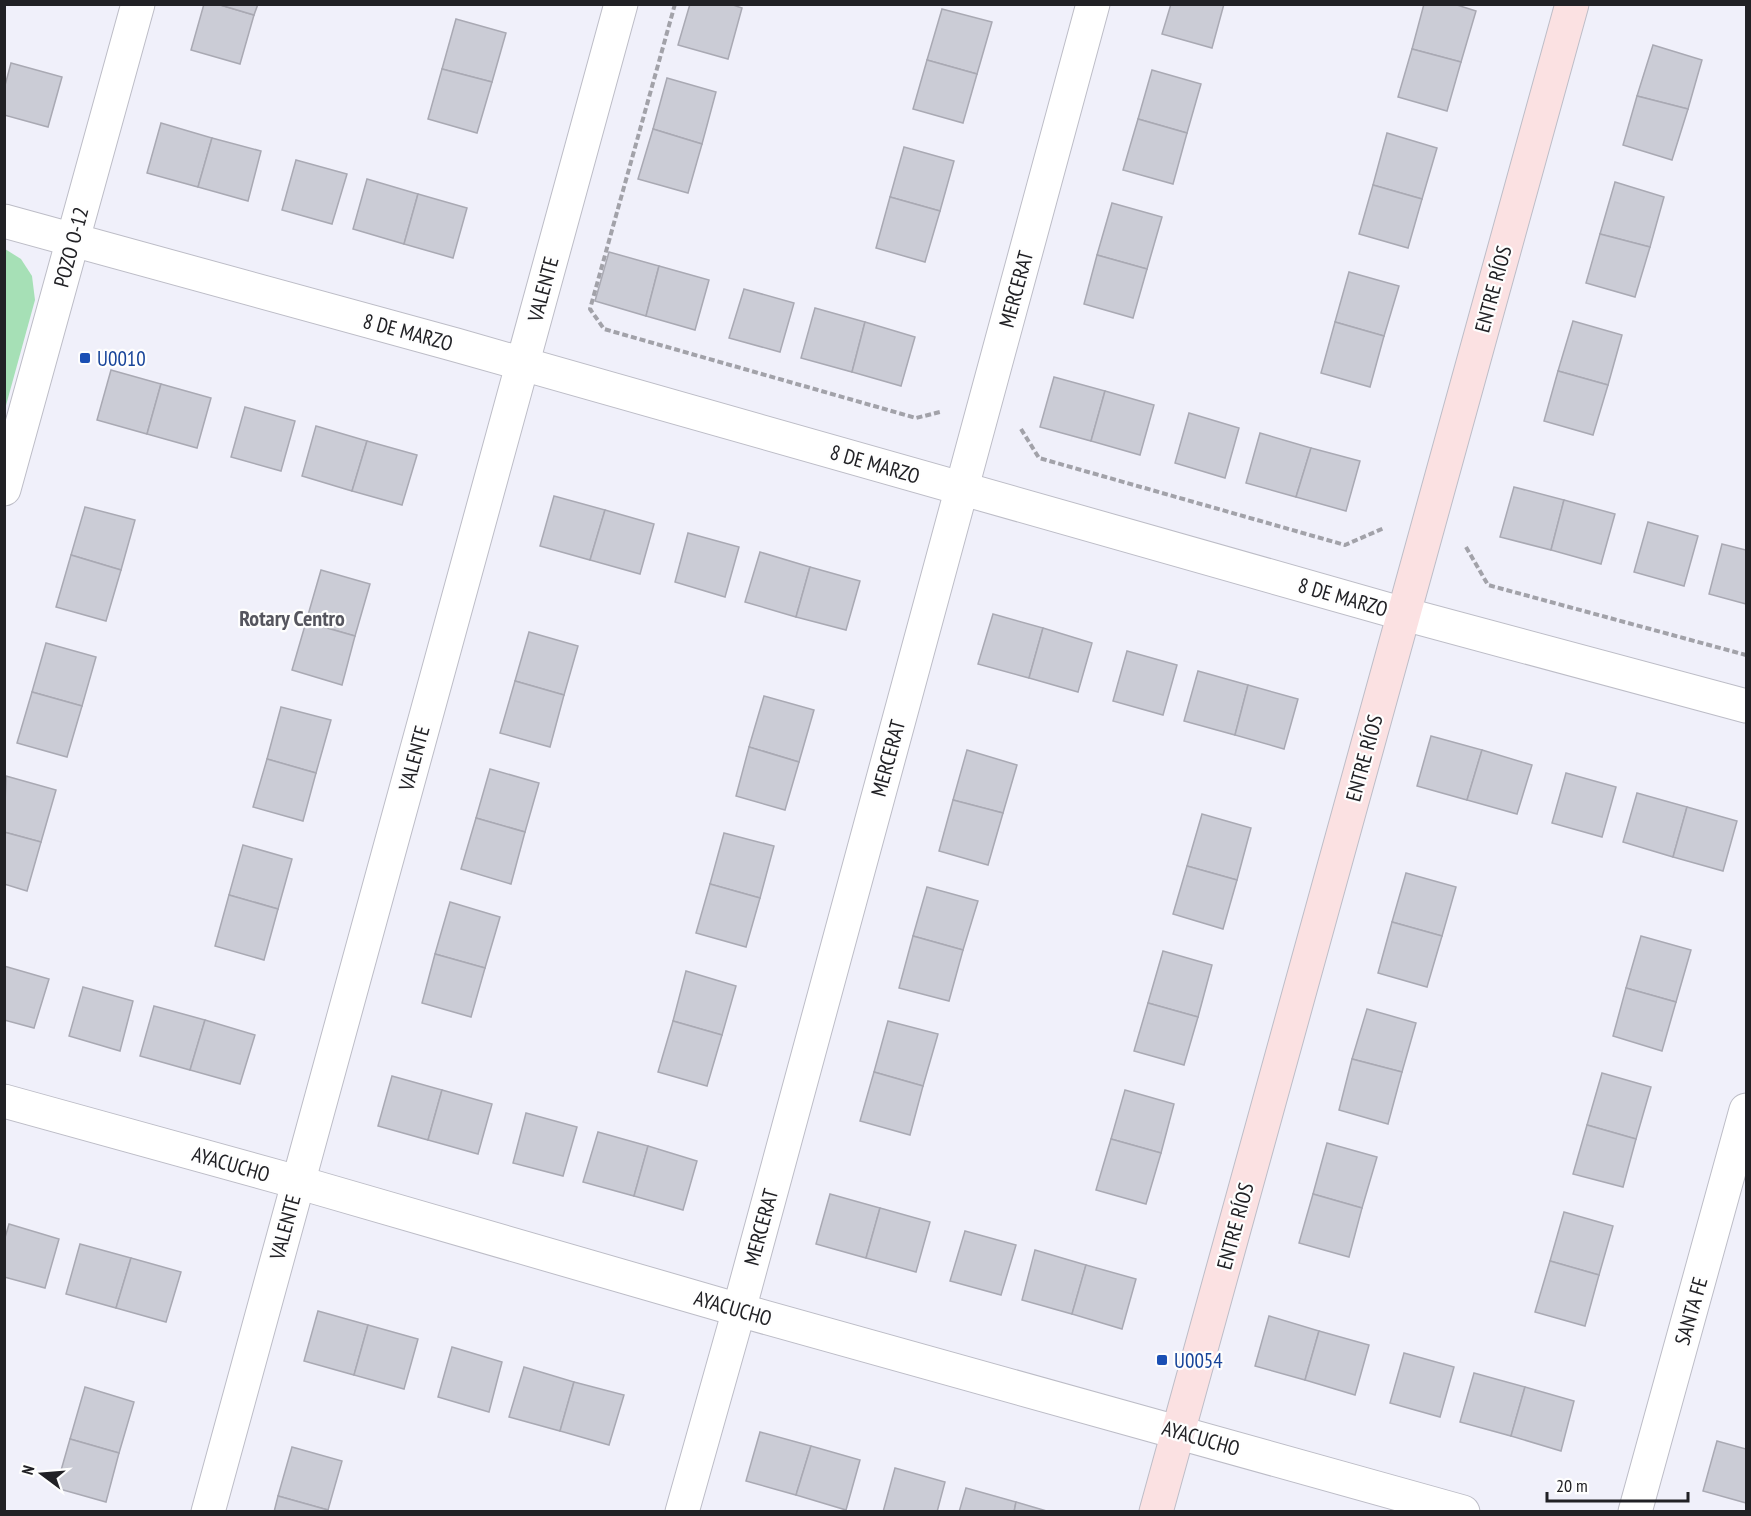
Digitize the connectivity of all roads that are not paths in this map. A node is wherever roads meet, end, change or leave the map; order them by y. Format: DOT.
graph roads {
  1 [pos="138,4"];
  2 [pos="621,4"];
  3 [pos="1093,4"];
  4 [pos="1572,4"];
  5 [pos="4,221"];
  6 [pos="73,240"];
  7 [pos="522,364"];
  8 [pos="4,489"];
  9 [pos="962,489"];
  10 [pos="1404,614"];
  11 [pos="1746,706"];
  12 [pos="4,1101"];
  13 [pos="1746,1110"];
  14 [pos="297,1182"];
  15 [pos="739,1310"];
  16 [pos="1178,1431"];
  17 [pos="208,1512"];
  18 [pos="682,1512"];
  19 [pos="1156,1512"];
  20 [pos="1463,1512"];
  21 [pos="1635,1512"];
  1 -- 6 [label="street, POZO O-12"];
  2 -- 7 [label="street, VALENTE"];
  3 -- 9 [label="street, MERCERAT"];
  4 -- 10 [label="street, ENTRE RÍOS"];
  5 -- 6 [label="street, 8 DE MARZO"];
  6 -- 7 [label="street, 8 DE MARZO"];
  6 -- 8 [label="street, POZO O-12"];
  7 -- 9 [label="street, 8 DE MARZO"];
  7 -- 14 [label="street, VALENTE"];
  9 -- 10 [label="street, 8 DE MARZO"];
  9 -- 15 [label="street, MERCERAT"];
  10 -- 11 [label="street, 8 DE MARZO"];
  10 -- 16 [label="street, ENTRE RÍOS"];
  12 -- 14 [label="street, AYACUCHO"];
  13 -- 21 [label="street, SANTA FE"];
  14 -- 15 [label="street, AYACUCHO"];
  14 -- 17 [label="street, VALENTE"];
  15 -- 16 [label="street, AYACUCHO"];
  15 -- 18 [label="street, MERCERAT"];
  16 -- 19 [label="street, ENTRE RÍOS"];
  16 -- 20 [label="street, AYACUCHO"];
}
